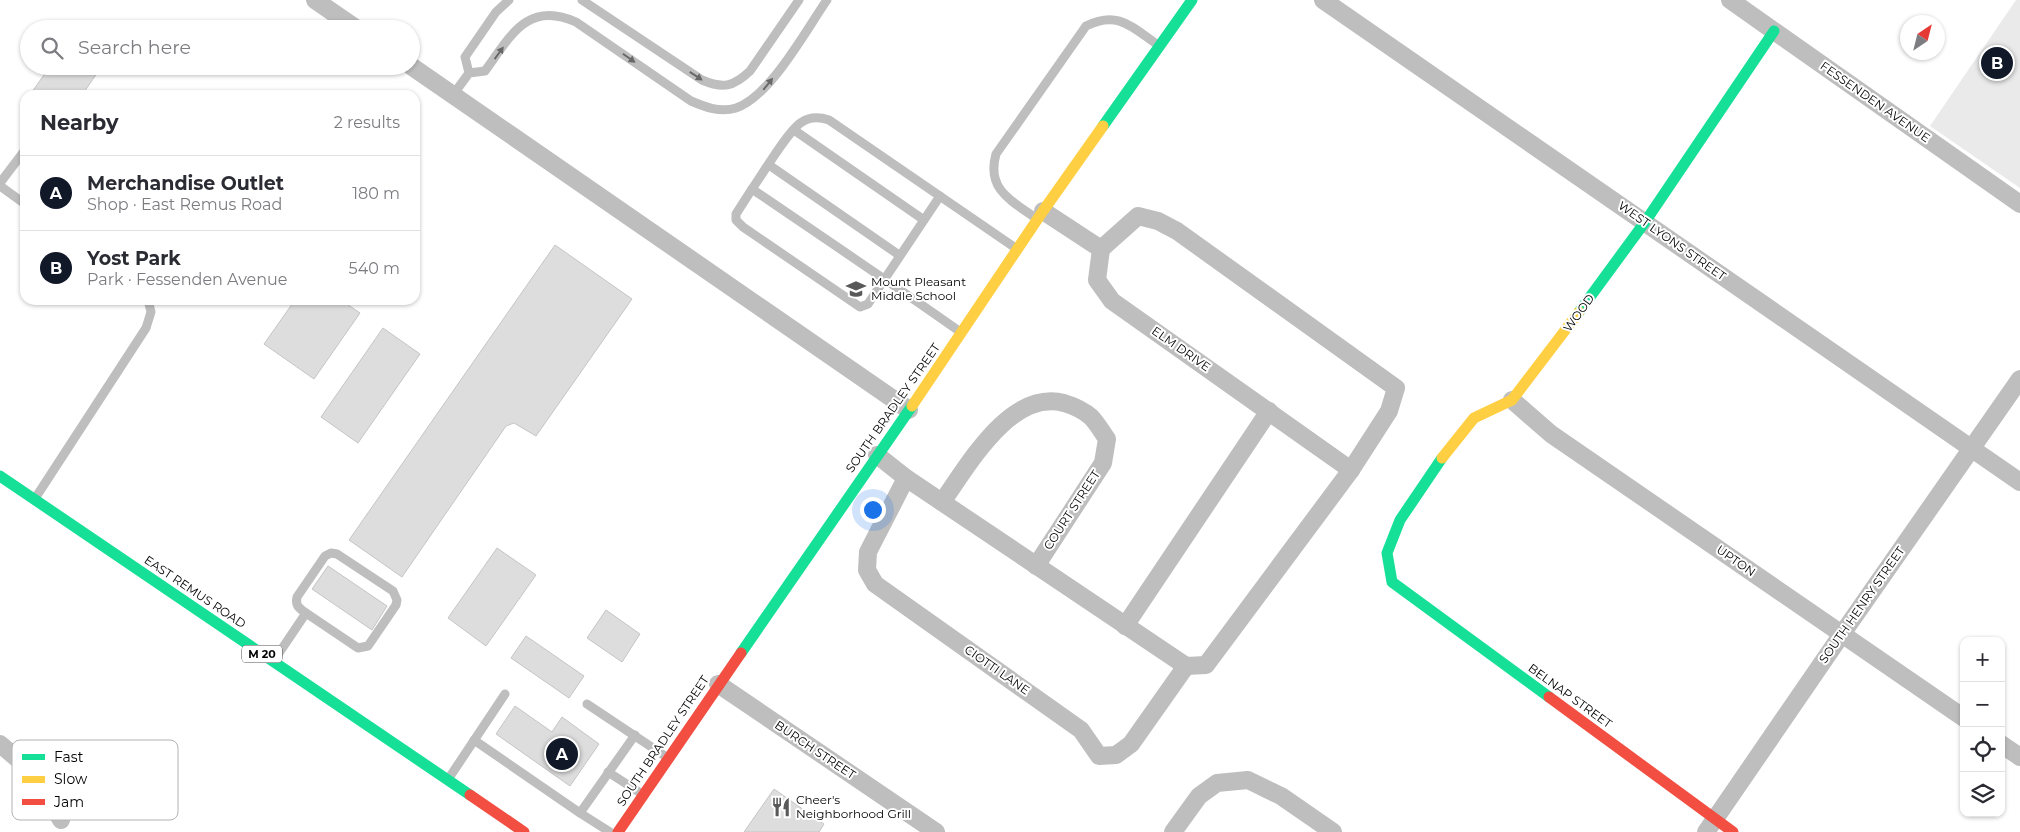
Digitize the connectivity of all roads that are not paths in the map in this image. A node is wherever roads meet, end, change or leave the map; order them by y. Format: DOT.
graph roads {
  1 [pos="315,0"];
  2 [pos="509,0"];
  3 [pos="582,0"];
  4 [pos="799,0"];
  5 [pos="827,0"];
  6 [pos="1192,0"];
  7 [pos="1323,0"];
  8 [pos="1730,0"];
  9 [pos="344,20"];
  10 [pos="1774,31"];
  11 [pos="1160,46"];
  12 [pos="420,72"];
  13 [pos="469,73"];
  14 [pos="453,95"];
  15 [pos="794,130"];
  16 [pos="20,157"];
  17 [pos="769,165"];
  18 [pos="0,184"];
  19 [pos="752,189"];
  20 [pos="940,196"];
  21 [pos="20,200"];
  22 [pos="2020,204"];
  23 [pos="1040,215"];
  24 [pos="924,220"];
  25 [pos="1645,222"];
  26 [pos="1018,249"];
  27 [pos="1100,249"];
  28 [pos="899,255"];
  29 [pos="884,280"];
  30 [pos="149,305"];
  31 [pos="961,333"];
  32 [pos="2020,379"];
  33 [pos="1512,400"];
  34 [pos="909,410"];
  35 [pos="1269,411"];
  36 [pos="1970,448"];
  37 [pos="877,456"];
  38 [pos="1352,470"];
  39 [pos="0,476"];
  40 [pos="906,478"];
  41 [pos="2020,482"];
  42 [pos="35,499"];
  43 [pos="942,502"];
  44 [pos="1036,566"];
  45 [pos="1392,582"];
  46 [pos="306,613"];
  47 [pos="1125,626"];
  48 [pos="1842,634"];
  49 [pos="274,662"];
  50 [pos="1186,666"];
  51 [pos="718,684"];
  52 [pos="505,694"];
  53 [pos="587,704"];
  54 [pos="1960,715"];
  55 [pos="635,735"];
  56 [pos="474,740"];
  57 [pos="0,744"];
  58 [pos="2005,747"];
  59 [pos="12,754"];
  60 [pos="2020,757"];
  61 [pos="668,758"];
  62 [pos="608,772"];
  63 [pos="448,780"];
  64 [pos="643,795"];
  65 [pos="580,813"];
  66 [pos="1711,826"];
  67 [pos="524,832"];
  68 [pos="610,832"];
  69 [pos="618,832"];
  70 [pos="936,832"];
  71 [pos="1173,832"];
  72 [pos="1333,832"];
  73 [pos="1733,832"];
  1 -- 9 [label="street"];
  2 -- 13 [label="lane"];
  3 -- 4 [label="lane, one-way"];
  13 -- 5 [label="lane, one-way"];
  6 -- 11 [label="street, SOUTH BRADLEY STREET"];
  7 -- 25 [label="street, WEST LYONS STREET"];
  8 -- 10 [label="street, FESSENDEN AVENUE"];
  10 -- 22 [label="street, FESSENDEN AVENUE"];
  10 -- 25 [label="street, WOOD"];
  11 -- 23 [label="street, SOUTH BRADLEY STREET"];
  11 -- 23 [label="lane"];
  12 -- 14 [label="street"];
  13 -- 14 [label="lane"];
  14 -- 34 [label="street"];
  15 -- 17 [label="lane"];
  15 -- 20 [label="lane"];
  15 -- 24 [label="lane"];
  16 -- 18 [label="lane"];
  17 -- 19 [label="lane"];
  17 -- 28 [label="lane"];
  18 -- 21 [label="lane"];
  19 -- 29 [label="lane"];
  19 -- 29 [label="lane"];
  20 -- 24 [label="lane"];
  20 -- 26 [label="lane"];
  23 -- 26 [label="street, SOUTH BRADLEY STREET"];
  23 -- 27 [label="street"];
  24 -- 28 [label="lane"];
  25 -- 33 [label="street, WOOD"];
  25 -- 36 [label="street, WEST LYONS STREET"];
  26 -- 31 [label="street, SOUTH BRADLEY STREET"];
  27 -- 35 [label="street, ELM DRIVE"];
  27 -- 38 [label="street"];
  28 -- 29 [label="lane"];
  29 -- 31 [label="lane"];
  30 -- 42 [label="lane"];
  31 -- 34 [label="street, SOUTH BRADLEY STREET"];
  32 -- 36 [label="street, SOUTH HENRY STREET"];
  33 -- 45 [label="street, WOOD"];
  33 -- 48 [label="street, UPTON"];
  34 -- 37 [label="street, SOUTH BRADLEY STREET"];
  35 -- 38 [label="street, ELM DRIVE"];
  35 -- 47 [label="street"];
  36 -- 41 [label="street, WEST LYONS STREET"];
  36 -- 48 [label="street, SOUTH HENRY STREET"];
  37 -- 40 [label="street"];
  37 -- 51 [label="street, SOUTH BRADLEY STREET"];
  38 -- 50 [label="street"];
  39 -- 42 [label="street, EAST REMUS ROAD / M 20"];
  40 -- 43 [label="street"];
  40 -- 50 [label="street, CIOTTI LANE"];
  42 -- 49 [label="street, EAST REMUS ROAD / M 20"];
  43 -- 44 [label="street"];
  43 -- 44 [label="street, COURT STREET"];
  44 -- 47 [label="street"];
  45 -- 66 [label="street, BELNAP STREET"];
  46 -- 46 [label="lane"];
  46 -- 49 [label="lane"];
  47 -- 50 [label="street"];
  48 -- 54 [label="street, UPTON"];
  48 -- 66 [label="street, SOUTH HENRY STREET"];
  49 -- 63 [label="street, EAST REMUS ROAD / M 20"];
  51 -- 61 [label="street, SOUTH BRADLEY STREET"];
  51 -- 70 [label="street, BURCH STREET"];
  52 -- 56 [label="lane"];
  53 -- 55 [label="lane"];
  55 -- 61 [label="lane"];
  55 -- 62 [label="lane"];
  56 -- 63 [label="lane"];
  56 -- 65 [label="lane"];
  57 -- 59 [label="street"];
  58 -- 60 [label="street"];
  61 -- 64 [label="street, SOUTH BRADLEY STREET"];
  62 -- 64 [label="lane"];
  62 -- 65 [label="lane"];
  63 -- 67 [label="street, EAST REMUS ROAD / M 20"];
  64 -- 69 [label="street, SOUTH BRADLEY STREET"];
  65 -- 68 [label="lane"];
  66 -- 73 [label="street, BELNAP STREET"];
  71 -- 72 [label="street"];
}
